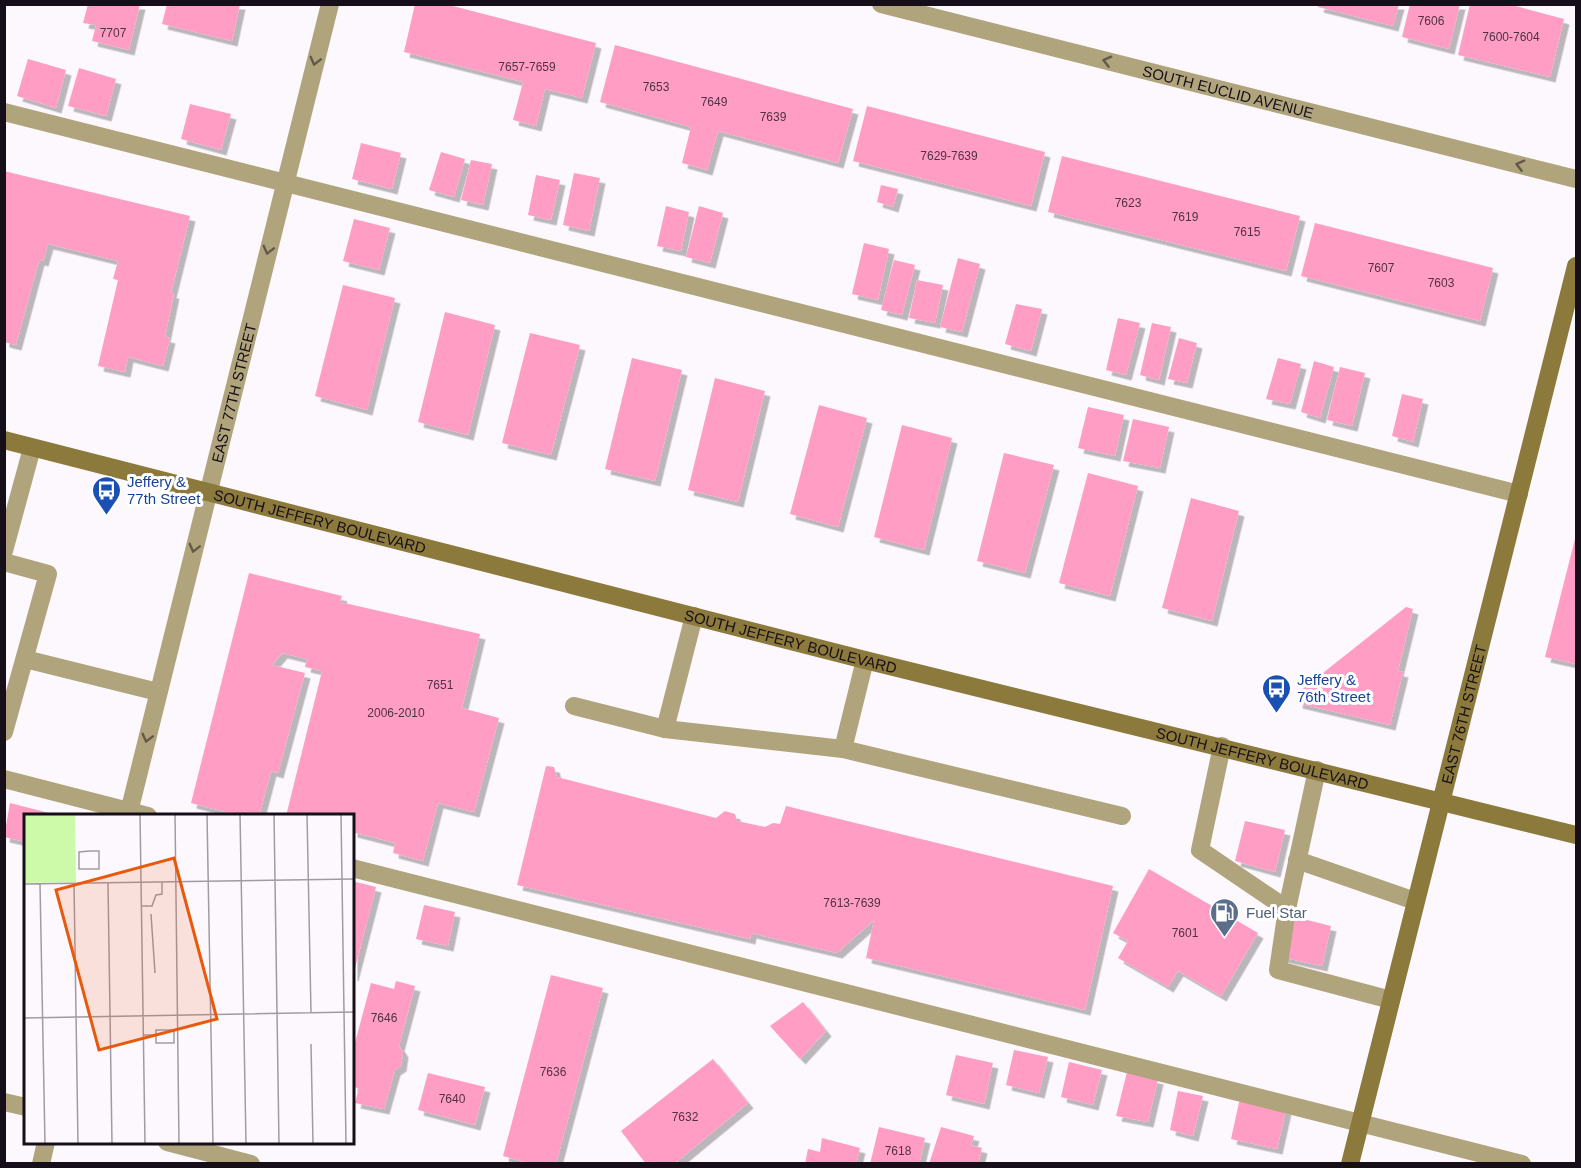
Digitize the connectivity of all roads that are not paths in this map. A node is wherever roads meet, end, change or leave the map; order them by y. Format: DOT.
graph roads {
  1 [pos="330,4"];
  2 [pos="881,4"];
  3 [pos="4,112"];
  4 [pos="1576,179"];
  5 [pos="285,183"];
  6 [pos="1576,266"];
  7 [pos="1571,309"];
  8 [pos="4,440"];
  9 [pos="32,448"];
  10 [pos="208,492"];
  11 [pos="1519,494"];
  12 [pos="4,551"];
  13 [pos="4,561"];
  14 [pos="694,616"];
  15 [pos="25,659"];
  16 [pos="865,660"];
  17 [pos="158,692"];
  18 [pos="574,706"];
  19 [pos="665,729"];
  20 [pos="4,732"];
  21 [pos="1222,746"];
  22 [pos="843,749"];
  23 [pos="1317,770"];
  24 [pos="4,779"];
  25 [pos="1441,801"];
  26 [pos="128,813"];
  27 [pos="1122,816"];
  28 [pos="1576,835"];
  29 [pos="1297,860"];
  30 [pos="354,869"];
  31 [pos="1415,901"];
  32 [pos="1287,909"];
  33 [pos="1391,1000"];
  34 [pos="4,1102"];
  35 [pos="24,1107"];
  36 [pos="1360,1123"];
  37 [pos="46,1144"];
  38 [pos="171,1144"];
  39 [pos="41,1164"];
  40 [pos="251,1164"];
  41 [pos="1350,1164"];
  42 [pos="1522,1164"];
  1 -- 5 [label="street, EAST 77TH STREET, one-way"];
  4 -- 2 [label="street, SOUTH EUCLID AVENUE, one-way"];
  3 -- 5 [label="street"];
  5 -- 10 [label="street, EAST 77TH STREET, one-way"];
  5 -- 11 [label="street"];
  6 -- 7 [label="street, EAST 76TH STREET"];
  7 -- 11 [label="street, EAST 76TH STREET"];
  8 -- 9 [label="street, SOUTH JEFFERY BOULEVARD"];
  9 -- 10 [label="street, SOUTH JEFFERY BOULEVARD"];
  9 -- 12 [label="street"];
  10 -- 14 [label="street, SOUTH JEFFERY BOULEVARD"];
  10 -- 17 [label="street, EAST 77TH STREET, one-way"];
  11 -- 25 [label="street, EAST 76TH STREET"];
  13 -- 15 [label="street"];
  14 -- 16 [label="street, SOUTH JEFFERY BOULEVARD"];
  14 -- 19 [label="street"];
  15 -- 17 [label="street"];
  15 -- 20 [label="street"];
  16 -- 21 [label="street, SOUTH JEFFERY BOULEVARD"];
  16 -- 22 [label="street"];
  17 -- 26 [label="street, EAST 77TH STREET, one-way"];
  18 -- 19 [label="street"];
  19 -- 22 [label="street"];
  21 -- 23 [label="street, SOUTH JEFFERY BOULEVARD"];
  21 -- 32 [label="street"];
  22 -- 27 [label="street"];
  23 -- 25 [label="street, SOUTH JEFFERY BOULEVARD"];
  23 -- 29 [label="street"];
  24 -- 26 [label="street"];
  25 -- 28 [label="street, SOUTH JEFFERY BOULEVARD"];
  25 -- 31 [label="street, EAST 76TH STREET"];
  29 -- 31 [label="street"];
  29 -- 32 [label="street"];
  30 -- 36 [label="street"];
  31 -- 33 [label="street, EAST 76TH STREET"];
  32 -- 33 [label="street"];
  33 -- 36 [label="street, EAST 76TH STREET"];
  34 -- 35 [label="street"];
  36 -- 41 [label="street, EAST 76TH STREET"];
  36 -- 42 [label="street"];
  37 -- 39 [label="street"];
  38 -- 40 [label="street"];
}
